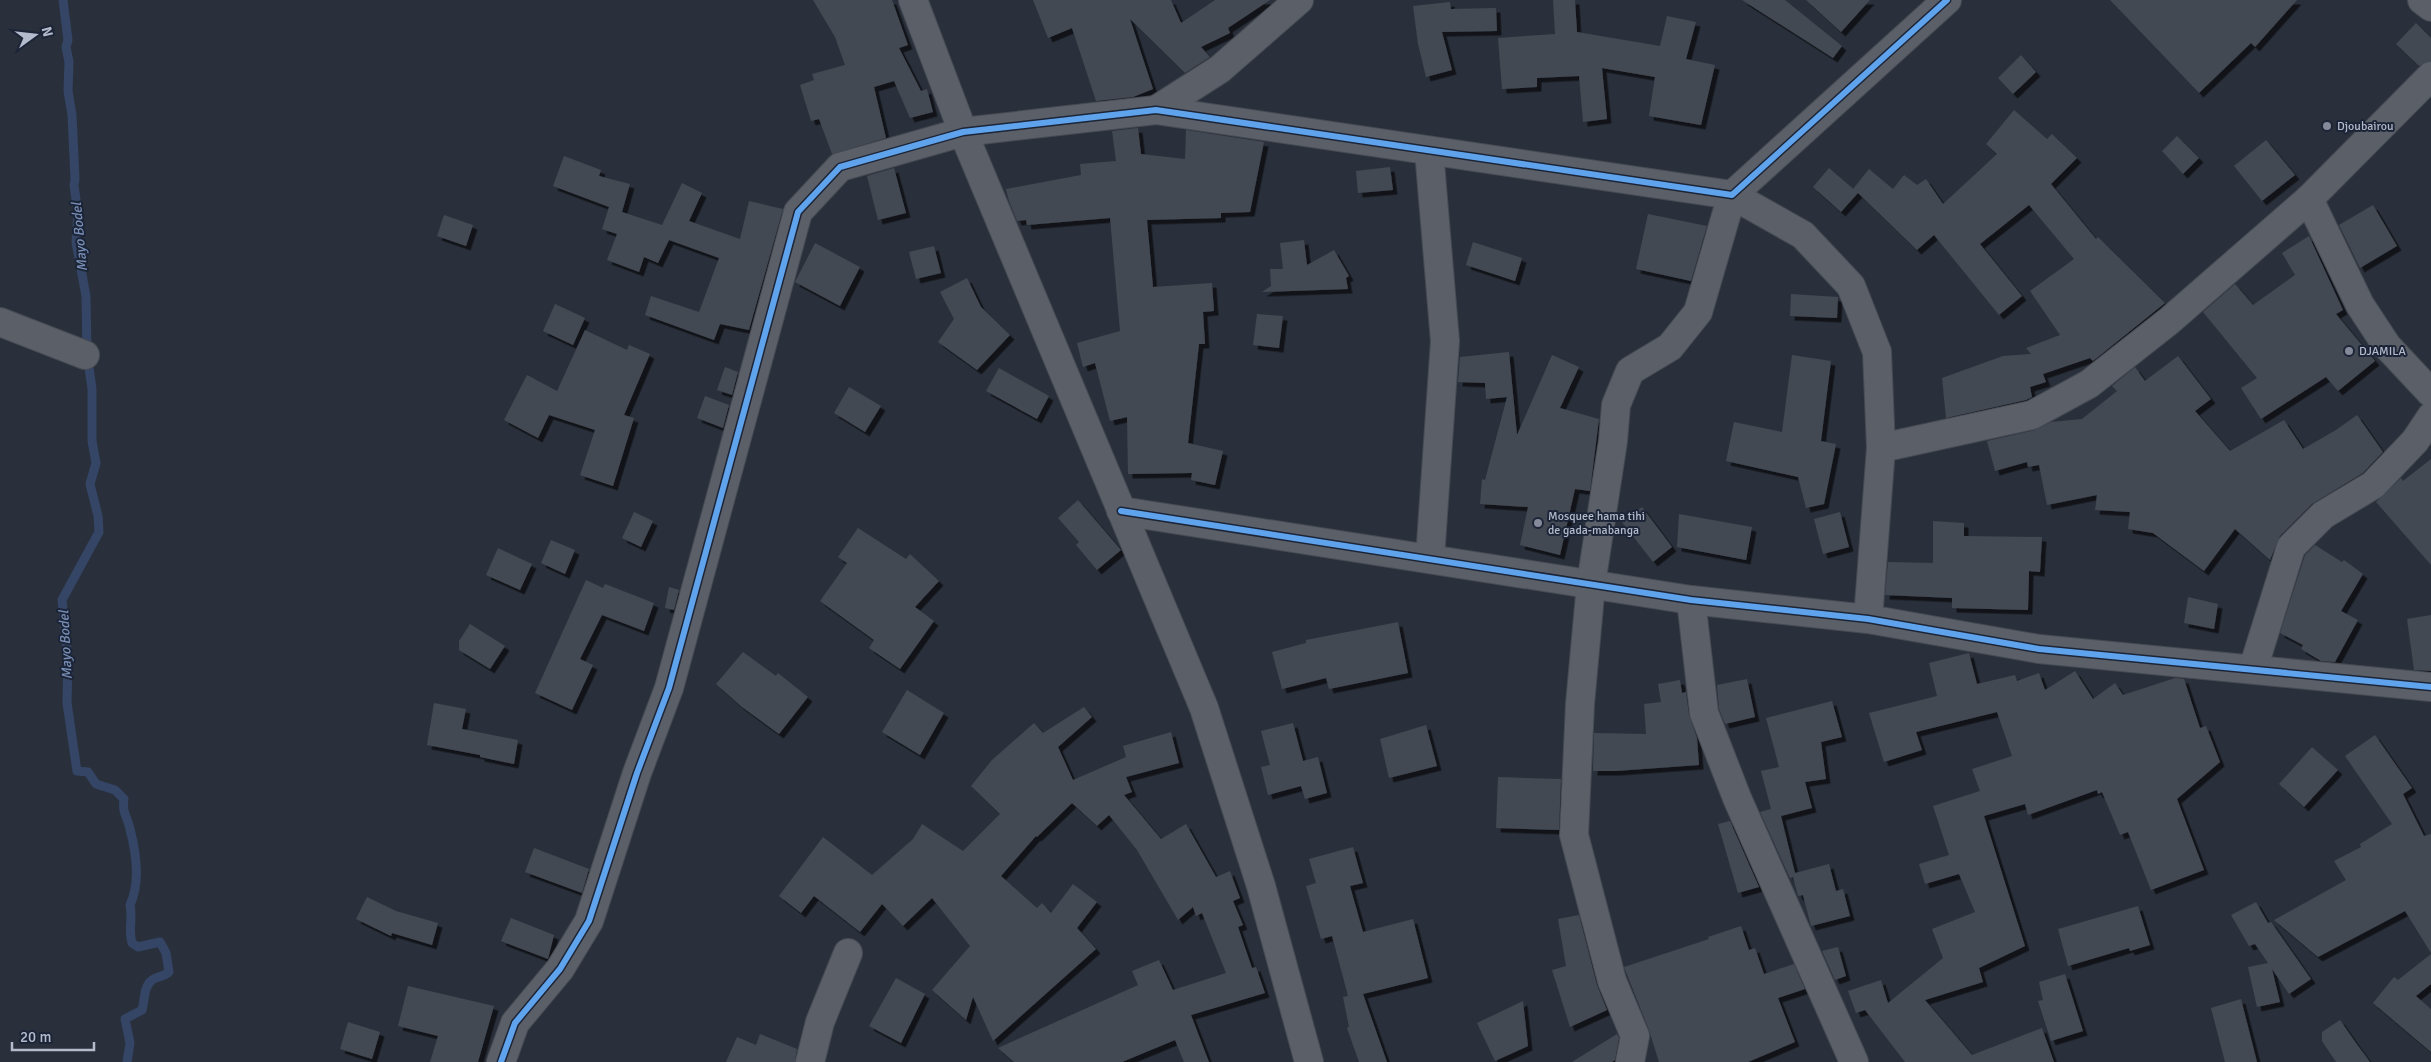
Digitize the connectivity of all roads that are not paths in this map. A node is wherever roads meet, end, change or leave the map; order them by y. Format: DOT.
graph roads {
  1 [pos="912,0"];
  2 [pos="1299,0"];
  3 [pos="1947,0"];
  4 [pos="2422,0"];
  5 [pos="2431,7"];
  6 [pos="2431,76"];
  7 [pos="1156,110"];
  8 [pos="963,132"];
  9 [pos="1429,151"];
  10 [pos="1732,195"];
  11 [pos="2309,199"];
  12 [pos="0,322"];
  13 [pos="85,355"];
  14 [pos="2431,393"];
  15 [pos="2431,417"];
  16 [pos="1881,448"];
  17 [pos="1121,512"];
  18 [pos="1430,558"];
  19 [pos="1591,584"];
  20 [pos="1691,600"];
  21 [pos="1868,619"];
  22 [pos="2252,670"];
  23 [pos="2431,687"];
  24 [pos="848,953"];
  25 [pos="501,1062"];
  26 [pos="810,1062"];
  27 [pos="1308,1062"];
  28 [pos="1630,1062"];
  29 [pos="1854,1062"];
  1 -- 8 [label="street"];
  2 -- 7 [label="street"];
  3 -- 10 [label="street"];
  4 -- 5 [label="street"];
  6 -- 11 [label="street"];
  7 -- 8 [label="street"];
  7 -- 9 [label="street"];
  8 -- 17 [label="street"];
  8 -- 25 [label="street"];
  9 -- 10 [label="street"];
  9 -- 18 [label="street"];
  10 -- 16 [label="street"];
  10 -- 19 [label="street"];
  11 -- 14 [label="street"];
  11 -- 16 [label="street"];
  12 -- 13 [label="street"];
  15 -- 22 [label="street"];
  16 -- 21 [label="street"];
  17 -- 18 [label="street"];
  17 -- 27 [label="street"];
  18 -- 19 [label="street"];
  19 -- 20 [label="street"];
  19 -- 28 [label="street"];
  20 -- 21 [label="street"];
  20 -- 29 [label="street"];
  21 -- 22 [label="street"];
  22 -- 23 [label="street"];
  24 -- 26 [label="street"];
}
